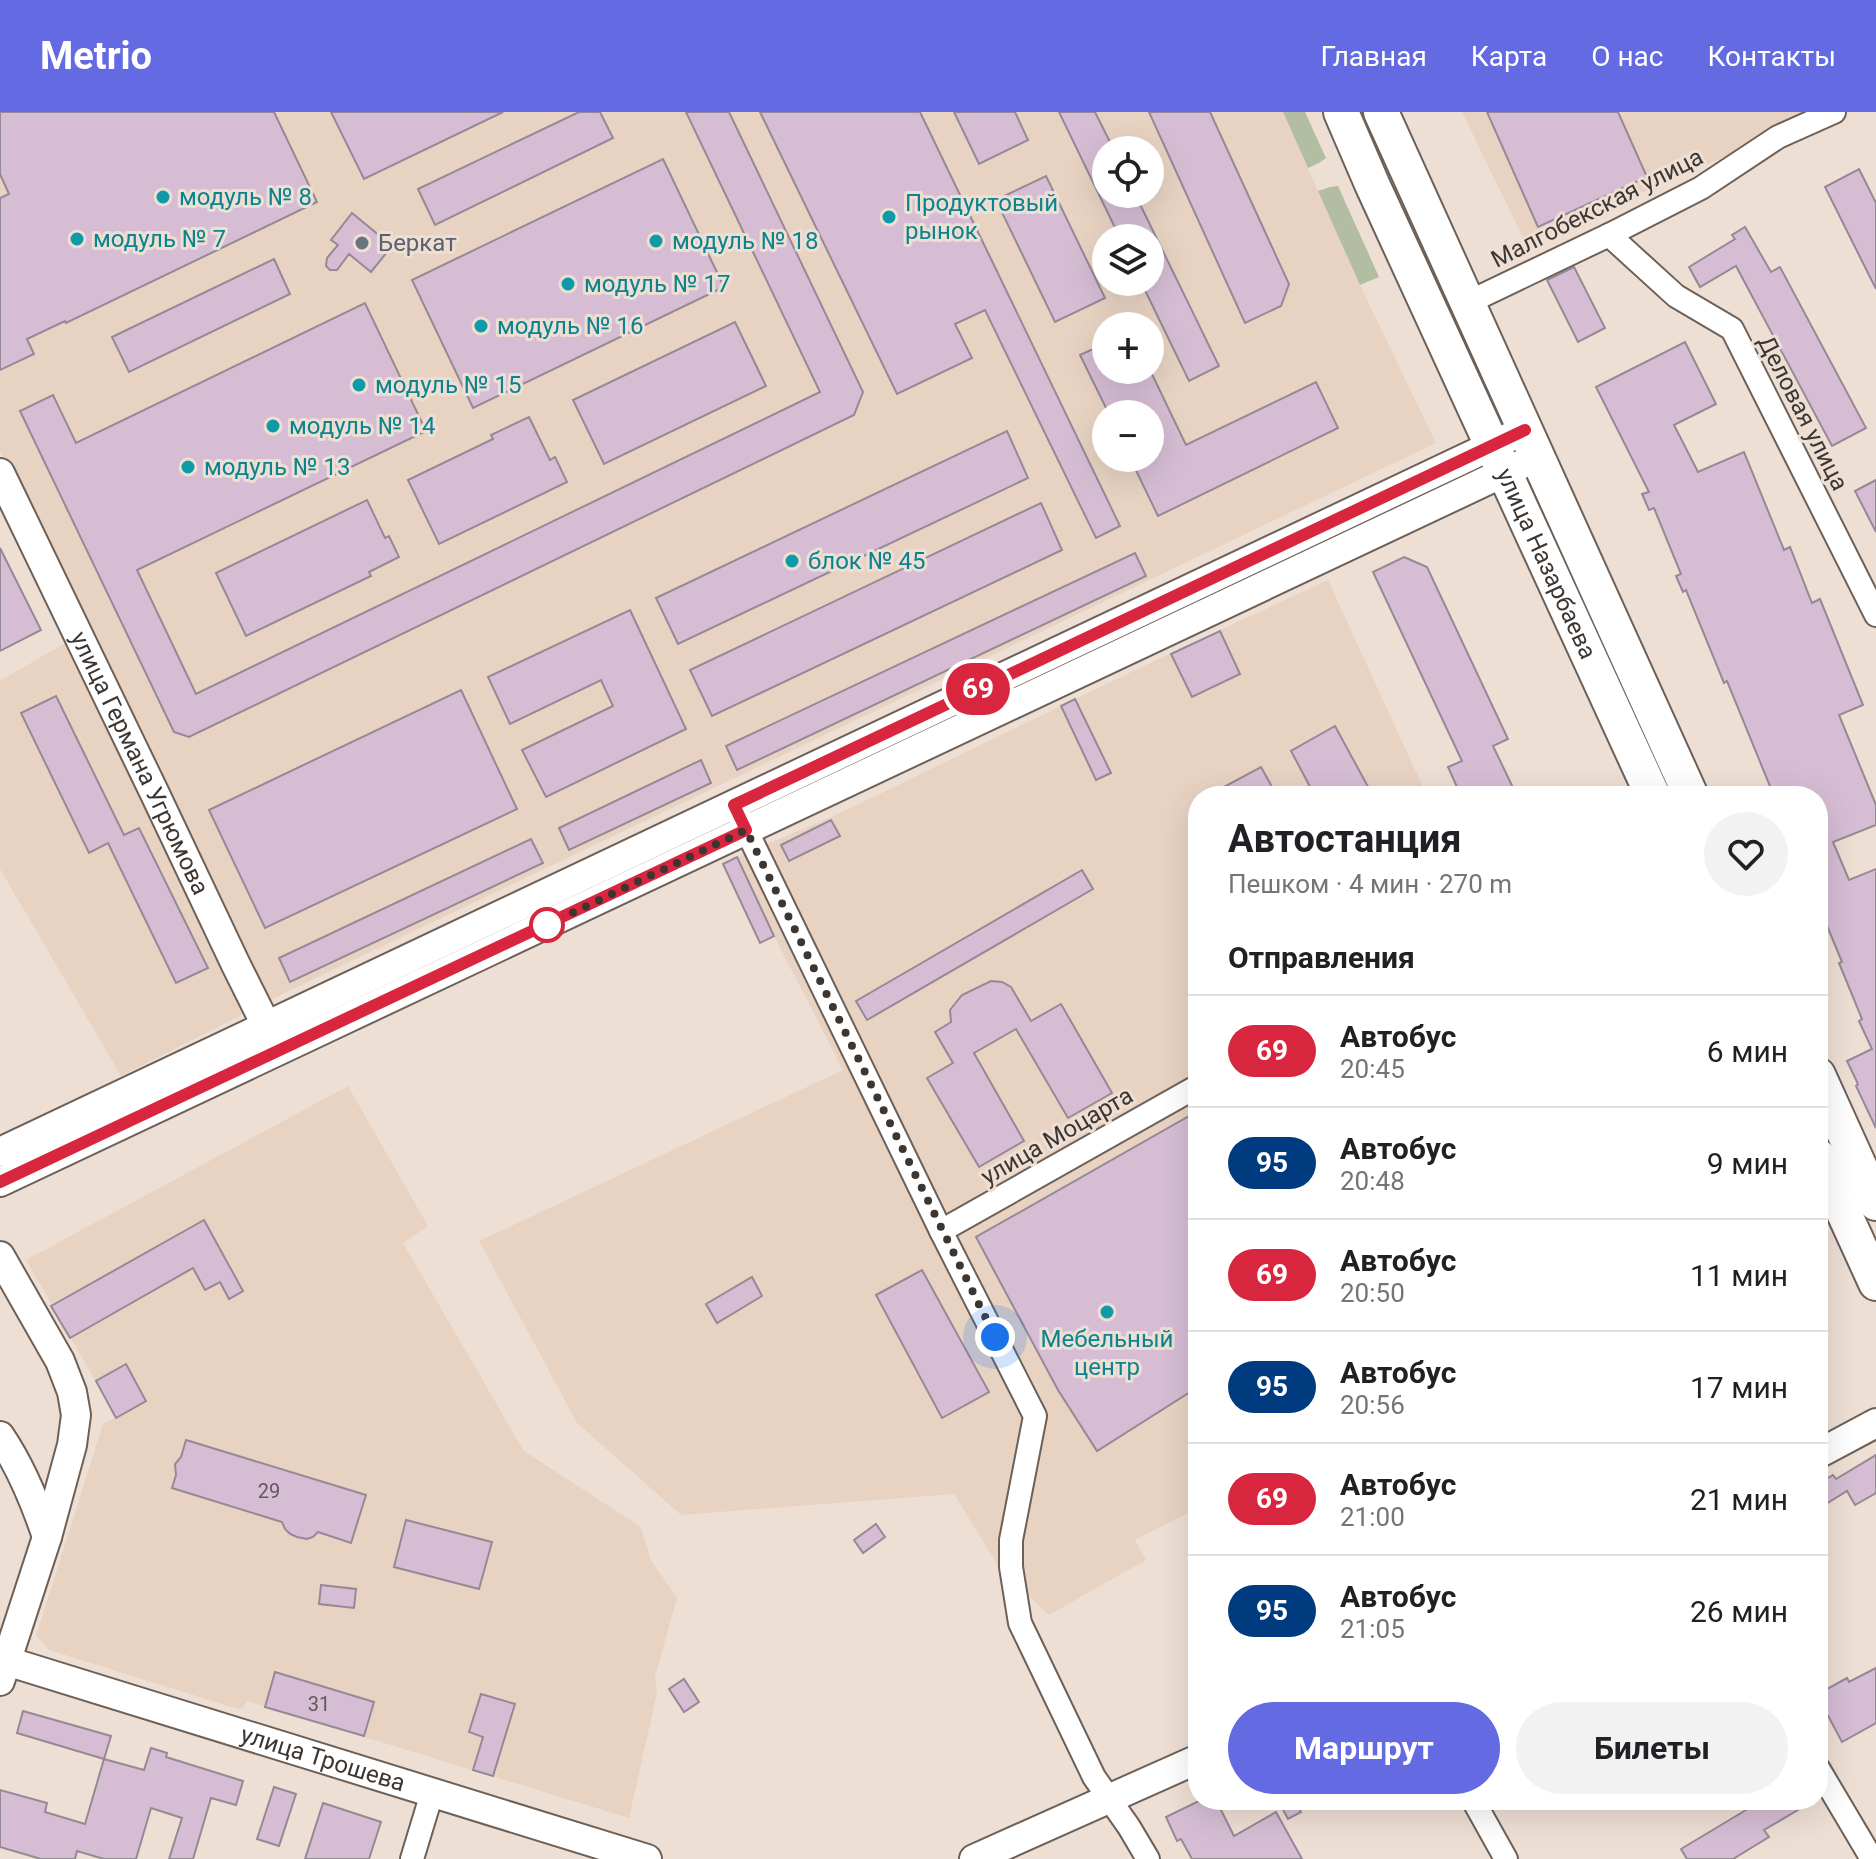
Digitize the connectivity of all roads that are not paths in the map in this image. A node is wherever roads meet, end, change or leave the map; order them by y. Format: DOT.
graph roads {
  1 [pos="1341,112"];
  2 [pos="1381,112"];
  3 [pos="1834,112"];
  4 [pos="1609,235"];
  5 [pos="1467,303"];
  6 [pos="1531,443"];
  7 [pos="1498,459"];
  8 [pos="0,473"];
  9 [pos="1876,615"];
  10 [pos="1648,786"];
  11 [pos="1686,786"];
  12 [pos="734,805"];
  13 [pos="746,830"];
  14 [pos="273,1039"];
  15 [pos="1188,1092"];
  16 [pos="1828,1097"];
  17 [pos="0,1152"];
  18 [pos="1828,1178"];
  19 [pos="0,1182"];
  20 [pos="1876,1203"];
  21 [pos="941,1231"];
  22 [pos="0,1256"];
  23 [pos="1876,1283"];
  24 [pos="1876,1423"];
  25 [pos="0,1436"];
  26 [pos="1828,1449"];
  27 [pos="47,1537"];
  28 [pos="2,1667"];
  29 [pos="1188,1763"];
  30 [pos="1828,1785"];
  31 [pos="432,1793"];
  32 [pos="1109,1798"];
  33 [pos="1479,1810"];
  34 [pos="412,1859"];
  35 [pos="647,1859"];
  36 [pos="974,1859"];
  37 [pos="1148,1859"];
  38 [pos="1506,1859"];
  39 [pos="1872,1859"];
  1 -- 7 [label="main road, улица Назарбаева"];
  2 -- 5 [label="main road, улица Назарбаева"];
  3 -- 4 [label="street, Малгобекская улица"];
  4 -- 5 [label="street, Малгобекская улица"];
  4 -- 9 [label="street, Деловая улица"];
  5 -- 6 [label="main road, улица Назарбаева"];
  6 -- 7 [label="street"];
  6 -- 11 [label="main road, улица Назарбаева"];
  7 -- 10 [label="main road, улица Назарбаева"];
  7 -- 12 [label="street"];
  7 -- 13 [label="street"];
  8 -- 14 [label="street, улица Германа Угрюмова"];
  12 -- 13 [label="street"];
  12 -- 14 [label="street"];
  13 -- 14 [label="street"];
  13 -- 21 [label="street"];
  14 -- 17 [label="street"];
  14 -- 19 [label="street"];
  15 -- 21 [label="street, улица Моцарта"];
  16 -- 20 [label="main road"];
  18 -- 23 [label="main road"];
  21 -- 32 [label="street"];
  22 -- 27 [label="street"];
  24 -- 26 [label="street"];
  25 -- 27 [label="street"];
  27 -- 28 [label="street"];
  28 -- 31 [label="street, улица Трошева"];
  29 -- 32 [label="street"];
  30 -- 39 [label="street"];
  31 -- 34 [label="street"];
  31 -- 35 [label="street, улица Трошева"];
  32 -- 36 [label="street"];
  32 -- 37 [label="street"];
  33 -- 38 [label="street"];
}
